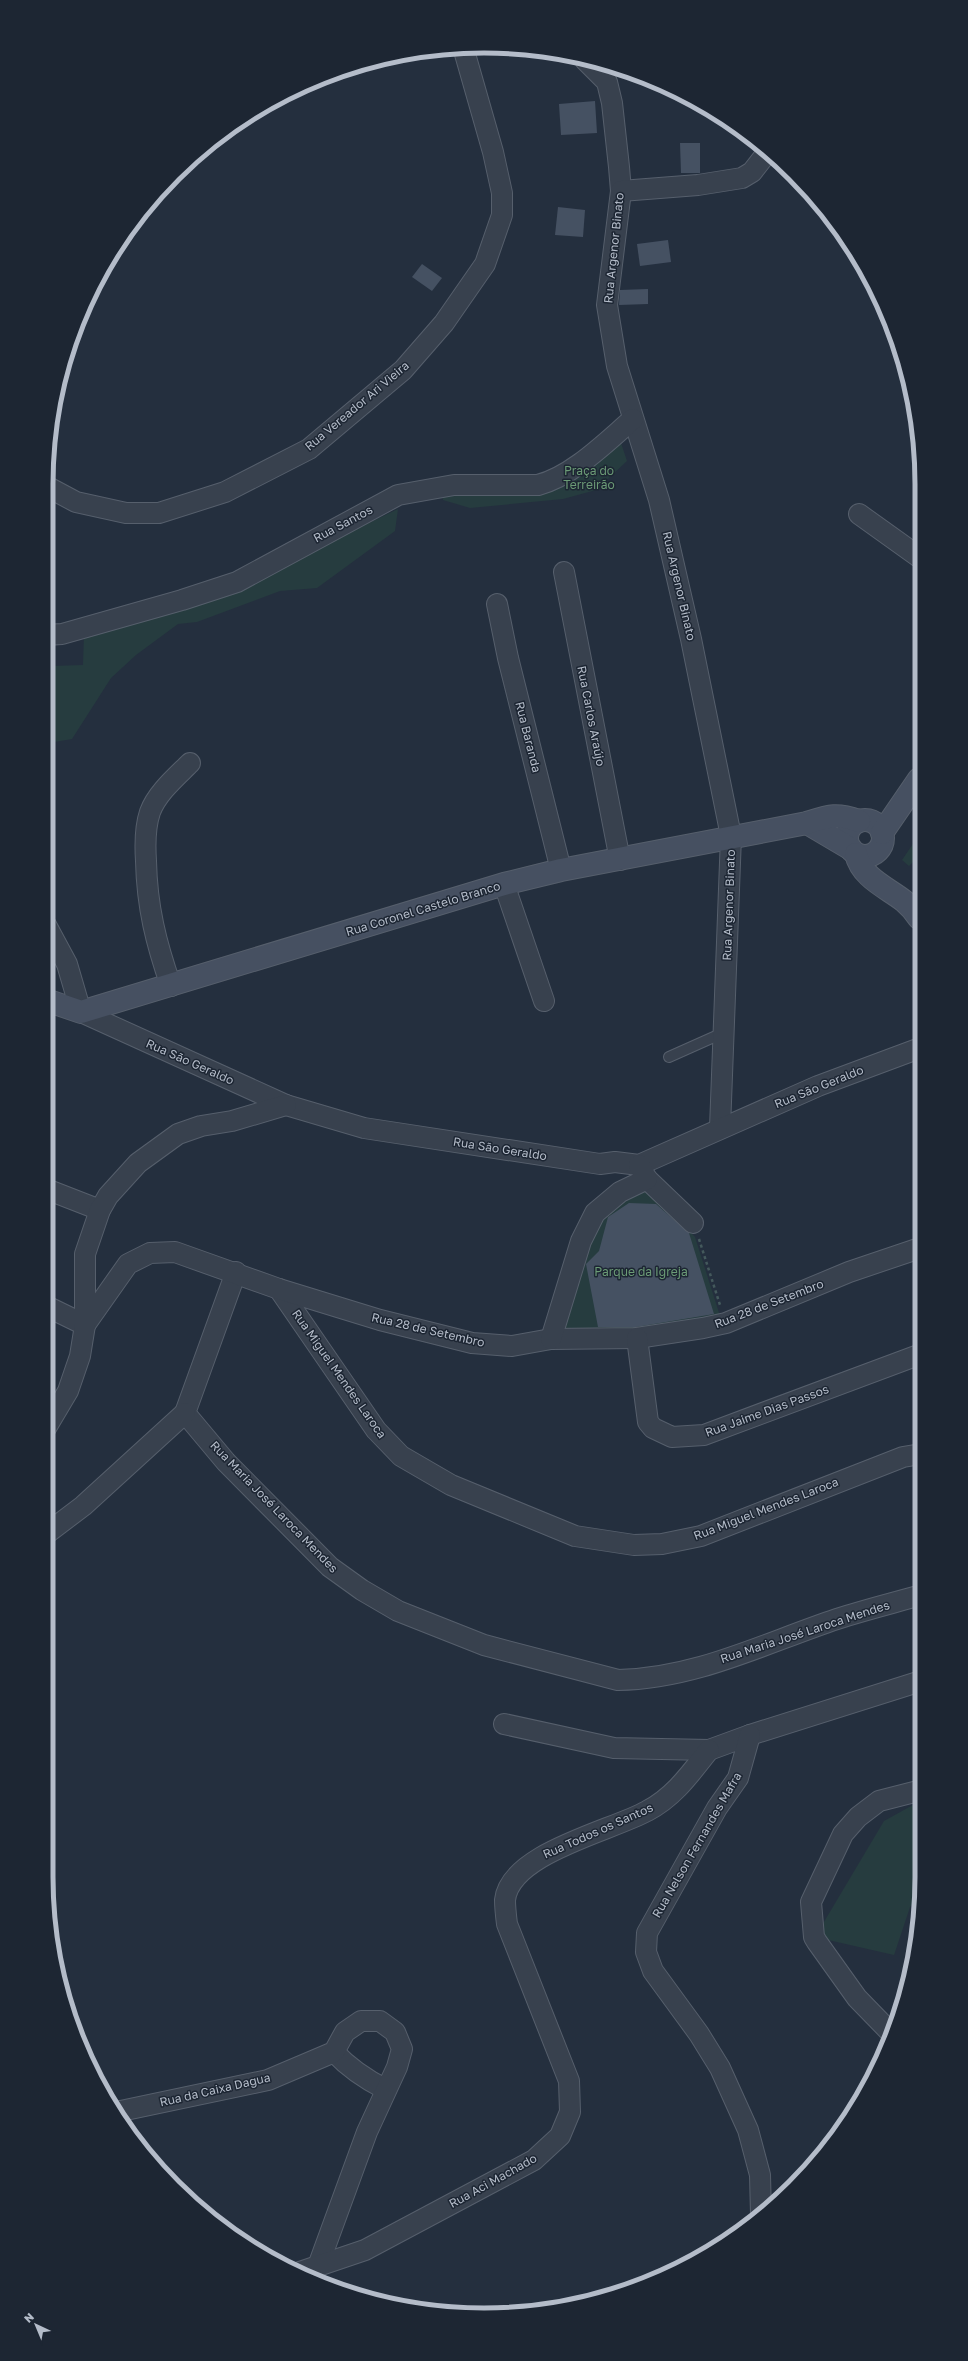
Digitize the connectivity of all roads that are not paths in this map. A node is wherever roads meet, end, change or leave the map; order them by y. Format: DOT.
graph roads {
  1 [pos="465,54"];
  2 [pos="592,67"];
  3 [pos="764,157"];
  4 [pos="621,191"];
  5 [pos="633,418"];
  6 [pos="53,490"];
  7 [pos="859,514"];
  8 [pos="915,554"];
  9 [pos="564,572"];
  10 [pos="497,604"];
  11 [pos="53,635"];
  12 [pos="190,762"];
  13 [pos="915,784"];
  14 [pos="807,823"];
  15 [pos="869,825"];
  16 [pos="731,836"];
  17 [pos="860,852"];
  18 [pos="620,860"];
  19 [pos="561,870"];
  20 [pos="504,884"];
  21 [pos="915,912"];
  22 [pos="53,938"];
  23 [pos="171,986"];
  24 [pos="544,1001"];
  25 [pos="53,1002"];
  26 [pos="81,1012"];
  27 [pos="725,1032"];
  28 [pos="915,1050"];
  29 [pos="669,1057"];
  30 [pos="286,1105"];
  31 [pos="720,1128"];
  32 [pos="643,1172"];
  33 [pos="53,1192"];
  34 [pos="100,1210"];
  35 [pos="693,1223"];
  36 [pos="915,1250"];
  37 [pos="236,1272"];
  38 [pos="279,1289"];
  39 [pos="53,1309"];
  40 [pos="85,1325"];
  41 [pos="637,1338"];
  42 [pos="551,1339"];
  43 [pos="915,1356"];
  44 [pos="185,1413"];
  45 [pos="53,1416"];
  46 [pos="915,1455"];
  47 [pos="53,1529"];
  48 [pos="915,1597"];
  49 [pos="915,1683"];
  50 [pos="504,1724"];
  51 [pos="750,1735"];
  52 [pos="709,1750"];
  53 [pos="915,1792"];
  54 [pos="516,1876"];
  55 [pos="887,2029"];
  56 [pos="334,2052"];
  57 [pos="385,2089"];
  58 [pos="123,2111"];
  59 [pos="761,2207"];
  60 [pos="309,2269"];
  1 -- 6 [label="street, Rua Vereador Ari Vieira"];
  2 -- 4 [label="street, Rua Argenor Binato"];
  3 -- 4 [label="street"];
  4 -- 5 [label="street, Rua Argenor Binato"];
  5 -- 11 [label="street, Rua Santos"];
  5 -- 16 [label="street, Rua Argenor Binato"];
  7 -- 8 [label="street"];
  9 -- 18 [label="street, Rua Carlos Araújo"];
  10 -- 19 [label="street, Rua Baranda"];
  12 -- 23 [label="street"];
  13 -- 15 [label="main road"];
  14 -- 15 [label="main road, Rua Coronel Castelo Branco"];
  14 -- 16 [label="main road, Rua Coronel Castelo Branco"];
  14 -- 17 [label="main road"];
  15 -- 17 [label="main road"];
  15 -- 17 [label="main road"];
  16 -- 18 [label="main road, Rua Coronel Castelo Branco"];
  16 -- 27 [label="street, Rua Argenor Binato"];
  17 -- 21 [label="main road"];
  18 -- 19 [label="main road, Rua Coronel Castelo Branco"];
  19 -- 20 [label="main road, Rua Coronel Castelo Branco"];
  20 -- 23 [label="main road, Rua Coronel Castelo Branco"];
  20 -- 24 [label="street"];
  22 -- 26 [label="street"];
  23 -- 26 [label="main road, Rua Coronel Castelo Branco"];
  25 -- 26 [label="main road"];
  26 -- 30 [label="street, Rua São Geraldo"];
  27 -- 29 [label="lane"];
  27 -- 31 [label="street, Rua Argenor Binato"];
  28 -- 31 [label="street, Rua São Geraldo"];
  30 -- 32 [label="street, Rua São Geraldo"];
  30 -- 34 [label="street"];
  31 -- 32 [label="street, Rua São Geraldo"];
  32 -- 35 [label="street"];
  32 -- 42 [label="street"];
  33 -- 34 [label="street"];
  34 -- 40 [label="street"];
  36 -- 41 [label="street, Rua 28 de Setembro"];
  37 -- 38 [label="street, Rua 28 de Setembro"];
  37 -- 40 [label="street, Rua 28 de Setembro"];
  37 -- 44 [label="street"];
  38 -- 42 [label="street, Rua 28 de Setembro"];
  38 -- 46 [label="street, Rua Miguel Mendes Laroca"];
  39 -- 40 [label="street"];
  40 -- 45 [label="street"];
  41 -- 42 [label="street, Rua 28 de Setembro"];
  41 -- 43 [label="street, Rua Jaime Dias Passos"];
  44 -- 47 [label="street"];
  44 -- 48 [label="street, Rua Maria José Laroca Mendes"];
  49 -- 51 [label="street"];
  50 -- 52 [label="street"];
  51 -- 52 [label="street"];
  51 -- 59 [label="street, Rua Nelson Fernandes Mafra"];
  52 -- 54 [label="street, Rua Todos os Santos"];
  53 -- 55 [label="street"];
  54 -- 60 [label="street, Rua Aci Machado"];
  56 -- 57 [label="street"];
  56 -- 57 [label="street"];
  56 -- 58 [label="street, Rua da Caixa Dagua"];
  57 -- 60 [label="street"];
}
